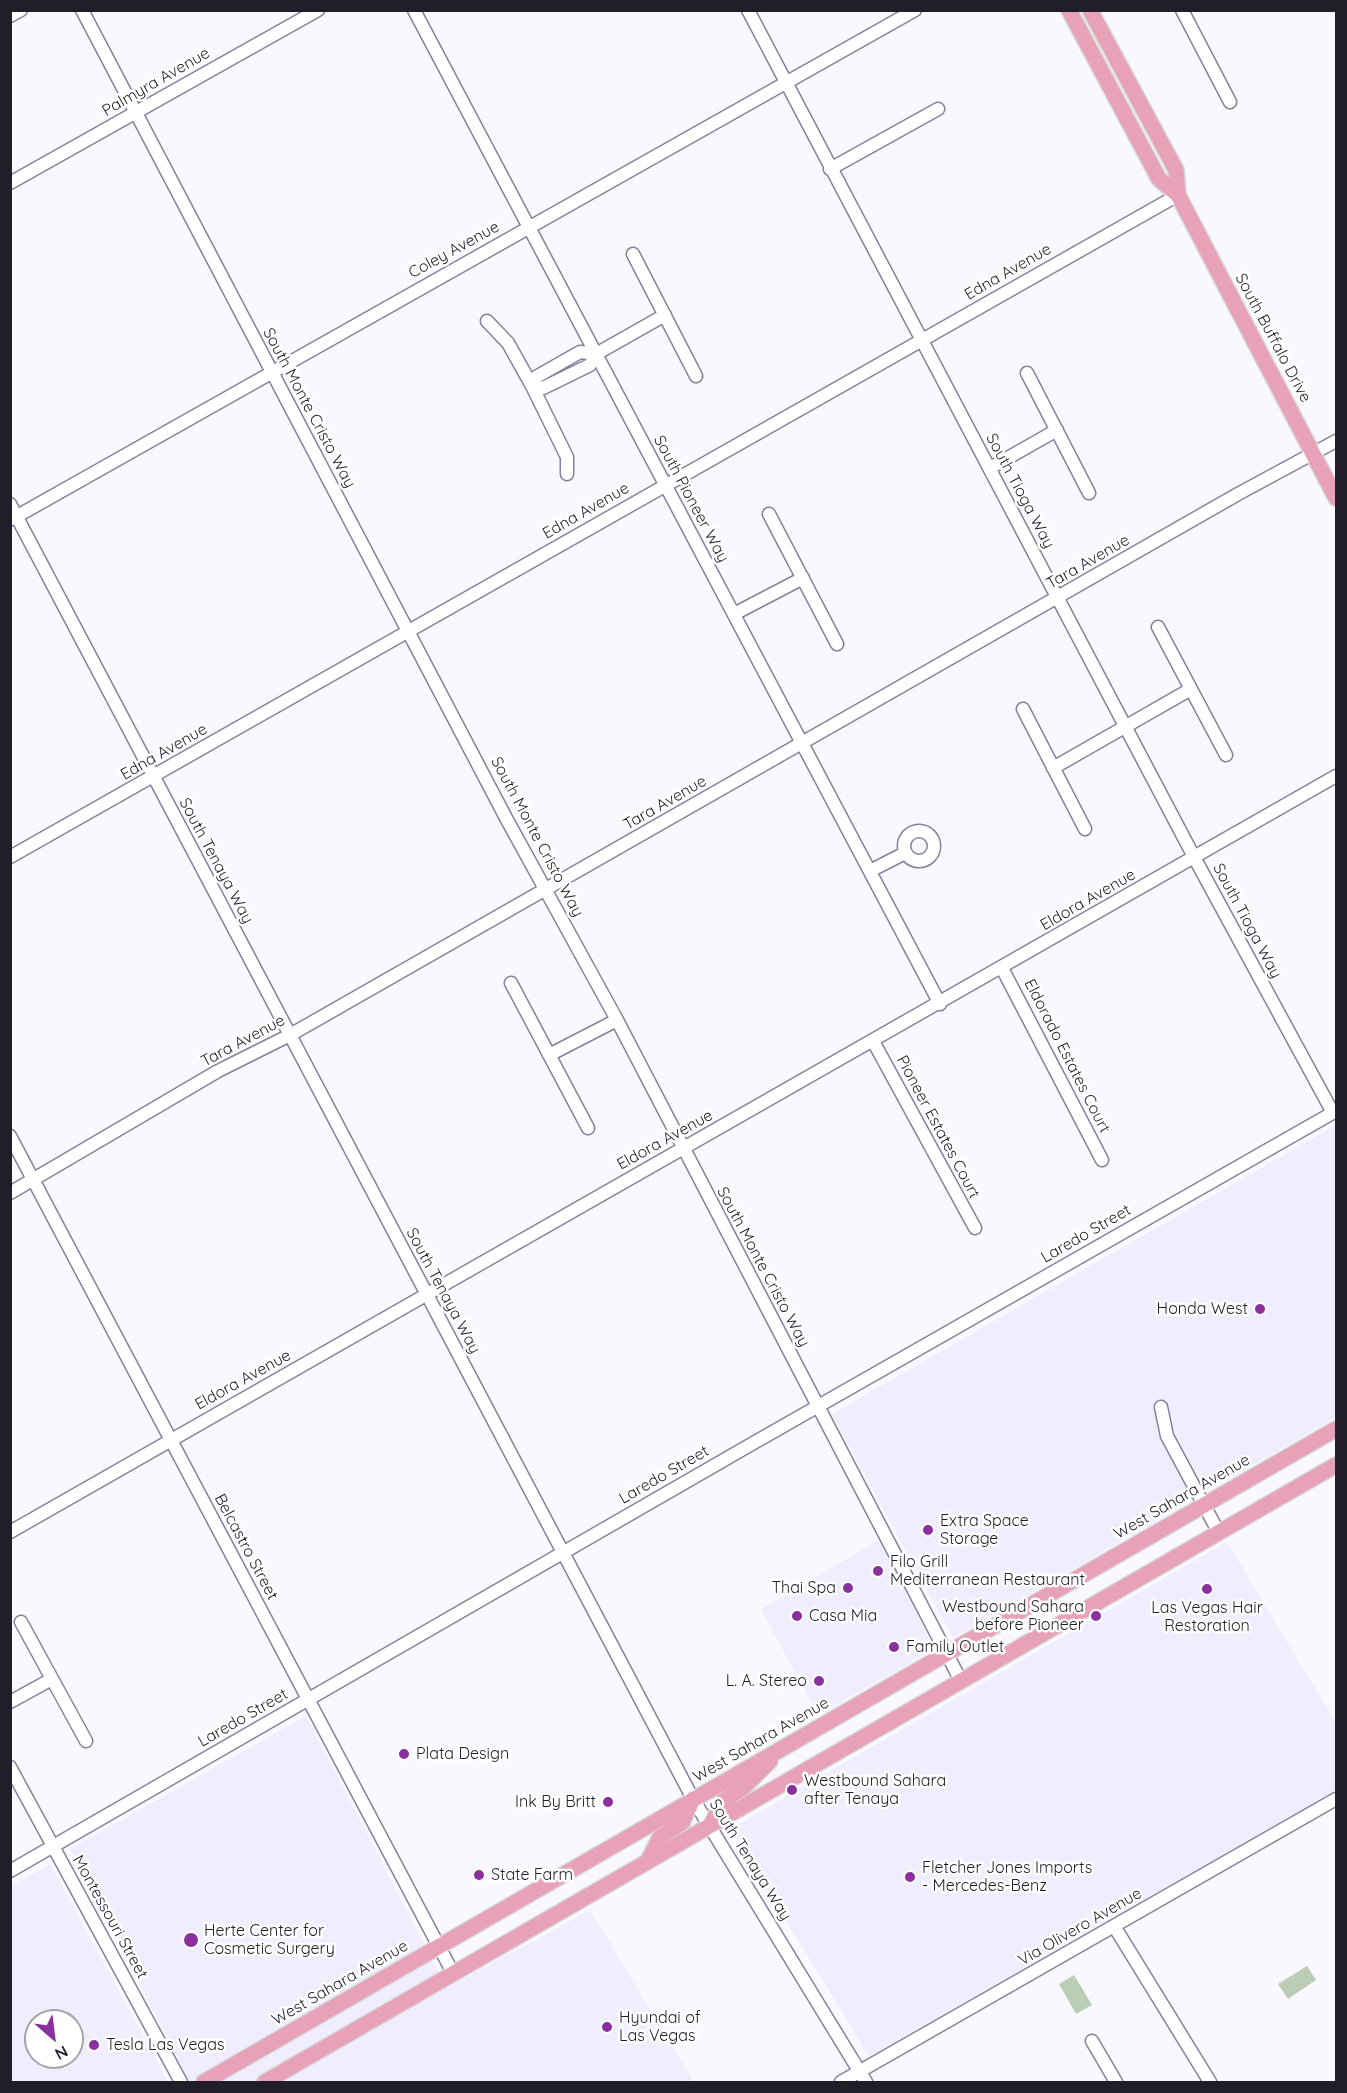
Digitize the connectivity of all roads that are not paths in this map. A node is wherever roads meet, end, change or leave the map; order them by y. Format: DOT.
graph roads {
  1 [pos="21,10"];
  2 [pos="82,10"];
  3 [pos="318,10"];
  4 [pos="414,10"];
  5 [pos="748,10"];
  6 [pos="915,10"];
  7 [pos="1069,10"];
  8 [pos="1090,10"];
  9 [pos="1182,10"];
  10 [pos="10,16"];
  11 [pos="786,83"];
  12 [pos="1230,102"];
  13 [pos="938,110"];
  14 [pos="136,113"];
  15 [pos="830,169"];
  16 [pos="10,183"];
  17 [pos="1178,195"];
  18 [pos="529,227"];
  19 [pos="633,254"];
  20 [pos="665,315"];
  21 [pos="487,321"];
  22 [pos="923,339"];
  23 [pos="596,354"];
  24 [pos="272,371"];
  25 [pos="1027,373"];
  26 [pos="696,376"];
  27 [pos="532,386"];
  28 [pos="1057,430"];
  29 [pos="1336,441"];
  30 [pos="1312,452"];
  31 [pos="990,468"];
  32 [pos="567,474"];
  33 [pos="665,485"];
  34 [pos="1089,493"];
  35 [pos="1336,498"];
  36 [pos="10,504"];
  37 [pos="769,513"];
  38 [pos="14,518"];
  39 [pos="803,578"];
  40 [pos="1058,598"];
  41 [pos="734,614"];
  42 [pos="1158,627"];
  43 [pos="409,631"];
  44 [pos="837,644"];
  45 [pos="1191,690"];
  46 [pos="1023,709"];
  47 [pos="1125,727"];
  48 [pos="802,744"];
  49 [pos="1226,755"];
  50 [pos="1053,768"];
  51 [pos="1336,776"];
  52 [pos="154,777"];
  53 [pos="1085,829"];
  54 [pos="905,853"];
  55 [pos="10,857"];
  56 [pos="1194,857"];
  57 [pos="870,871"];
  58 [pos="546,890"];
  59 [pos="1002,968"];
  60 [pos="511,983"];
  61 [pos="940,1004"];
  62 [pos="616,1020"];
  63 [pos="290,1035"];
  64 [pos="873,1041"];
  65 [pos="549,1056"];
  66 [pos="1335,1112"];
  67 [pos="588,1128"];
  68 [pos="10,1136"];
  69 [pos="682,1149"];
  70 [pos="1102,1160"];
  71 [pos="34,1180"];
  72 [pos="10,1193"];
  73 [pos="975,1228"];
  74 [pos="427,1294"];
  75 [pos="819,1407"];
  76 [pos="1161,1407"];
  77 [pos="1336,1429"];
  78 [pos="171,1440"];
  79 [pos="1336,1465"];
  80 [pos="1204,1506"];
  81 [pos="10,1532"];
  82 [pos="1219,1533"];
  83 [pos="563,1553"];
  84 [pos="21,1622"];
  85 [pos="947,1653"];
  86 [pos="52,1679"];
  87 [pos="961,1681"];
  88 [pos="308,1700"];
  89 [pos="10,1702"];
  90 [pos="86,1741"];
  91 [pos="782,1748"];
  92 [pos="10,1767"];
  93 [pos="693,1799"];
  94 [pos="1336,1799"];
  95 [pos="709,1826"];
  96 [pos="53,1847"];
  97 [pos="648,1861"];
  98 [pos="10,1871"];
  99 [pos="1114,1926"];
  100 [pos="439,1947"];
  101 [pos="453,1974"];
  102 [pos="1092,2042"];
  103 [pos="863,2077"];
  104 [pos="182,2082"];
  105 [pos="204,2082"];
  106 [pos="265,2082"];
  107 [pos="841,2082"];
  108 [pos="1116,2082"];
  109 [pos="1210,2082"];
  1 -- 10 [label="street"];
  2 -- 14 [label="street, South Monte Cristo Way"];
  3 -- 14 [label="street, Palmyra Avenue"];
  4 -- 18 [label="street, South Pioneer Way"];
  5 -- 11 [label="street, South Tioga Way"];
  6 -- 11 [label="street, Coley Avenue"];
  7 -- 17 [label="main road, South Buffalo Drive"];
  8 -- 17 [label="main road, South Buffalo Drive"];
  9 -- 12 [label="street"];
  11 -- 15 [label="street, South Tioga Way"];
  11 -- 18 [label="street, Coley Avenue"];
  13 -- 15 [label="street"];
  14 -- 16 [label="street, Palmyra Avenue"];
  14 -- 24 [label="street, South Monte Cristo Way"];
  15 -- 22 [label="street, South Tioga Way"];
  17 -- 22 [label="street, Edna Avenue"];
  17 -- 30 [label="main road, South Buffalo Drive"];
  18 -- 23 [label="street, South Pioneer Way"];
  18 -- 24 [label="street, Coley Avenue"];
  19 -- 20 [label="street"];
  20 -- 23 [label="street"];
  20 -- 26 [label="street"];
  21 -- 27 [label="street"];
  22 -- 31 [label="street, South Tioga Way"];
  22 -- 33 [label="street, Edna Avenue"];
  23 -- 27 [label="street"];
  23 -- 33 [label="street, South Pioneer Way"];
  24 -- 38 [label="street, Coley Avenue"];
  24 -- 43 [label="street, South Monte Cristo Way"];
  25 -- 28 [label="street"];
  27 -- 32 [label="street"];
  28 -- 31 [label="street"];
  28 -- 34 [label="street"];
  29 -- 30 [label="street, Tara Avenue"];
  30 -- 35 [label="main road, South Buffalo Drive"];
  30 -- 40 [label="street, Tara Avenue"];
  31 -- 40 [label="street, South Tioga Way"];
  33 -- 41 [label="street, South Pioneer Way"];
  33 -- 43 [label="street, Edna Avenue"];
  36 -- 38 [label="street, South Tenaya Way"];
  37 -- 39 [label="street"];
  38 -- 52 [label="street, South Tenaya Way"];
  39 -- 41 [label="street"];
  39 -- 44 [label="street"];
  40 -- 47 [label="street, South Tioga Way"];
  40 -- 48 [label="street, Tara Avenue"];
  41 -- 48 [label="street, South Pioneer Way"];
  42 -- 45 [label="street"];
  43 -- 52 [label="street, Edna Avenue"];
  43 -- 58 [label="street, South Monte Cristo Way"];
  45 -- 47 [label="street"];
  45 -- 49 [label="street"];
  46 -- 50 [label="street"];
  47 -- 50 [label="street"];
  47 -- 56 [label="street, South Tioga Way"];
  48 -- 57 [label="street, South Pioneer Way"];
  48 -- 58 [label="street, Tara Avenue"];
  50 -- 53 [label="street"];
  51 -- 56 [label="street, Eldora Avenue"];
  52 -- 55 [label="street, Edna Avenue"];
  52 -- 63 [label="street, South Tenaya Way"];
  54 -- 57 [label="street"];
  56 -- 59 [label="street, Eldora Avenue"];
  56 -- 66 [label="street, South Tioga Way"];
  57 -- 61 [label="street, South Pioneer Way"];
  58 -- 62 [label="street, South Monte Cristo Way"];
  58 -- 63 [label="street, Tara Avenue"];
  59 -- 61 [label="street, Eldora Avenue"];
  59 -- 70 [label="street, Eldorado Estates Court"];
  60 -- 65 [label="street"];
  61 -- 64 [label="street, Eldora Avenue"];
  62 -- 65 [label="street"];
  62 -- 69 [label="street, South Monte Cristo Way"];
  63 -- 71 [label="street, Tara Avenue"];
  63 -- 74 [label="street, South Tenaya Way"];
  64 -- 69 [label="street, Eldora Avenue"];
  64 -- 73 [label="street, Pioneer Estates Court"];
  65 -- 67 [label="street"];
  66 -- 75 [label="street, Laredo Street"];
  68 -- 71 [label="street, Belcastro Street"];
  69 -- 74 [label="street, Eldora Avenue"];
  69 -- 75 [label="street, South Monte Cristo Way"];
  71 -- 72 [label="street, Tara Avenue"];
  71 -- 78 [label="street, Belcastro Street"];
  74 -- 78 [label="street, Eldora Avenue"];
  74 -- 83 [label="street, South Tenaya Way"];
  75 -- 83 [label="street, Laredo Street"];
  75 -- 85 [label="street, South Monte Cristo Way"];
  76 -- 80 [label="street"];
  77 -- 80 [label="main road, West Sahara Avenue"];
  78 -- 81 [label="street, Eldora Avenue"];
  78 -- 88 [label="street, Belcastro Street"];
  79 -- 82 [label="main road"];
  80 -- 82 [label="street"];
  80 -- 85 [label="main road, West Sahara Avenue"];
  82 -- 87 [label="main road"];
  83 -- 88 [label="street, Laredo Street"];
  83 -- 93 [label="street, South Tenaya Way"];
  84 -- 86 [label="street"];
  85 -- 87 [label="street, South Monte Cristo Way"];
  85 -- 91 [label="main road, West Sahara Avenue"];
  86 -- 89 [label="street"];
  86 -- 90 [label="street"];
  87 -- 95 [label="main road"];
  88 -- 96 [label="street, Laredo Street"];
  88 -- 100 [label="street, Belcastro Street"];
  91 -- 93 [label="main road, West Sahara Avenue"];
  91 -- 95 [label="main road"];
  92 -- 96 [label="street, Montessouri Street"];
  93 -- 95 [label="street, South Tenaya Way"];
  93 -- 97 [label="main road"];
  93 -- 100 [label="main road, West Sahara Avenue"];
  94 -- 99 [label="street, Via Olivero Avenue"];
  95 -- 97 [label="main road"];
  95 -- 103 [label="street, South Tenaya Way"];
  96 -- 98 [label="street, Laredo Street"];
  96 -- 104 [label="street, Montessouri Street"];
  97 -- 101 [label="main road"];
  99 -- 103 [label="street, Via Olivero Avenue"];
  99 -- 109 [label="street"];
  100 -- 101 [label="street, Belcastro Street"];
  100 -- 105 [label="main road, West Sahara Avenue"];
  101 -- 106 [label="main road"];
  102 -- 108 [label="street"];
  103 -- 107 [label="street, Via Olivero Avenue"];
}
